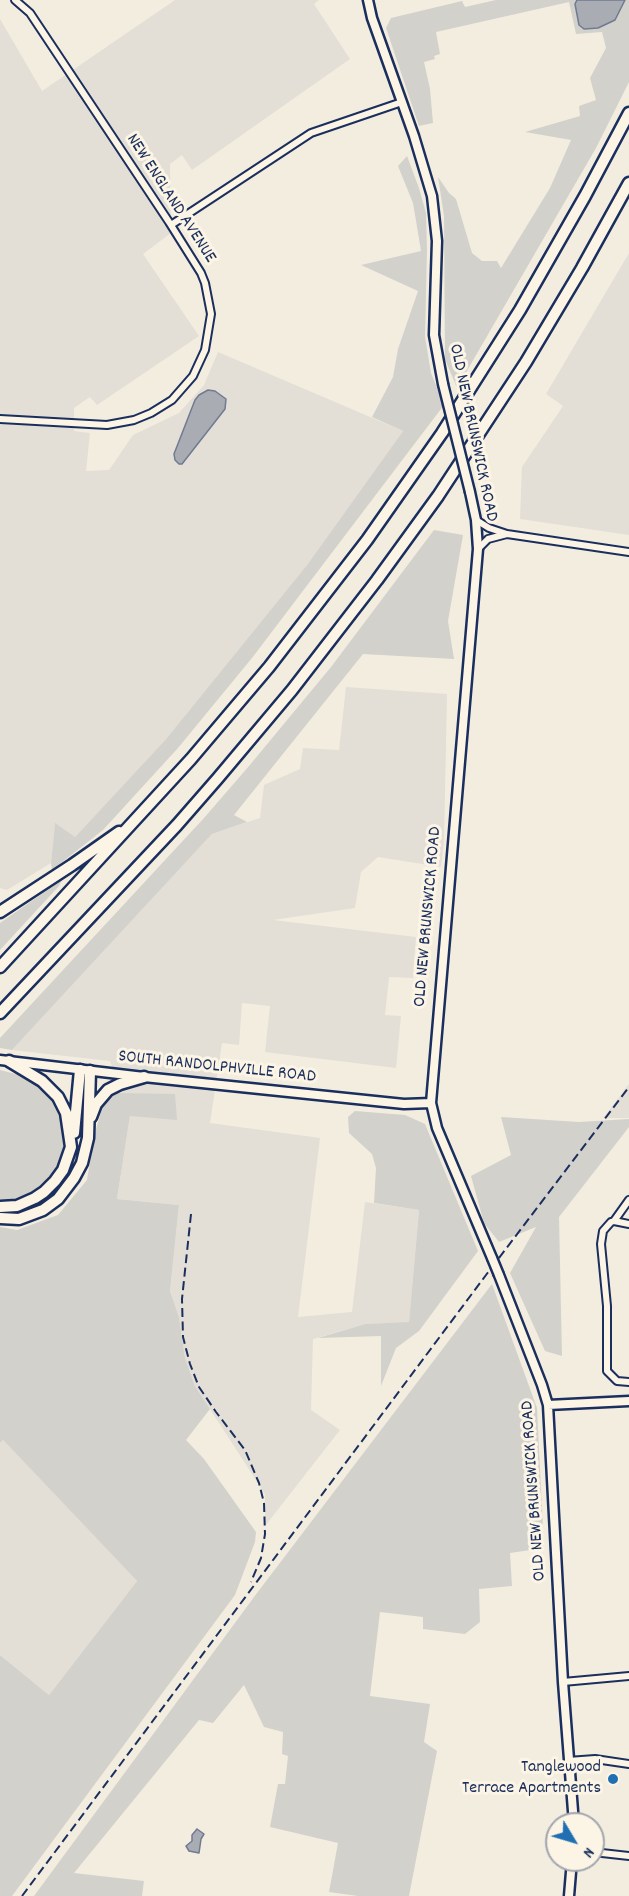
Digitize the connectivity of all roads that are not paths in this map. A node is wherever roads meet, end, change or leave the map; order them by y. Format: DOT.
graph roads {
  1 [pos="15,0"];
  2 [pos="367,2"];
  3 [pos="402,102"];
  4 [pos="629,113"];
  5 [pos="629,183"];
  6 [pos="171,225"];
  7 [pos="0,419"];
  8 [pos="476,520"];
  9 [pos="507,534"];
  10 [pos="478,549"];
  11 [pos="629,552"];
  12 [pos="138,818"];
  13 [pos="0,912"];
  14 [pos="0,966"];
  15 [pos="0,1013"];
  16 [pos="5,1060"];
  17 [pos="85,1071"];
  18 [pos="144,1077"];
  19 [pos="431,1103"];
  20 [pos="89,1123"];
  21 [pos="71,1147"];
  22 [pos="629,1200"];
  23 [pos="0,1207"];
  24 [pos="0,1218"];
  25 [pos="614,1221"];
  26 [pos="629,1224"];
  27 [pos="629,1382"];
  28 [pos="629,1401"];
  29 [pos="548,1405"];
  30 [pos="629,1676"];
  31 [pos="563,1682"];
  32 [pos="568,1761"];
  33 [pos="629,1764"];
  34 [pos="573,1812"];
  35 [pos="605,1853"];
  36 [pos="629,1856"];
  37 [pos="571,1872"];
  38 [pos="569,1896"];
  1 -- 6 [label="street, NEW ENGLAND AVENUE"];
  2 -- 3 [label="main road, OLD NEW BRUNSWICK ROAD"];
  3 -- 6 [label="street"];
  3 -- 8 [label="main road, OLD NEW BRUNSWICK ROAD, bridge"];
  4 -- 12 [label="highway"];
  5 -- 15 [label="highway"];
  6 -- 7 [label="street, NEW ENGLAND AVENUE"];
  8 -- 9 [label="street"];
  8 -- 10 [label="main road, OLD NEW BRUNSWICK ROAD"];
  9 -- 10 [label="street"];
  9 -- 11 [label="street"];
  10 -- 19 [label="main road, OLD NEW BRUNSWICK ROAD"];
  12 -- 13 [label="highway"];
  12 -- 14 [label="highway"];
  16 -- 17 [label="main road, SOUTH RANDOLPHVILLE ROAD"];
  16 -- 21 [label="highway"];
  17 -- 18 [label="main road, SOUTH RANDOLPHVILLE ROAD"];
  17 -- 20 [label="highway"];
  17 -- 21 [label="highway"];
  18 -- 19 [label="main road, SOUTH RANDOLPHVILLE ROAD"];
  18 -- 20 [label="highway"];
  19 -- 29 [label="main road, OLD NEW BRUNSWICK ROAD, bridge"];
  20 -- 24 [label="highway"];
  21 -- 23 [label="highway"];
  22 -- 25 [label="street"];
  25 -- 26 [label="street"];
  25 -- 27 [label="street"];
  28 -- 29 [label="main road"];
  29 -- 31 [label="main road, OLD NEW BRUNSWICK ROAD"];
  30 -- 31 [label="street"];
  31 -- 32 [label="main road, OLD NEW BRUNSWICK ROAD"];
  32 -- 33 [label="street"];
  32 -- 34 [label="main road, OLD NEW BRUNSWICK ROAD"];
  35 -- 36 [label="street"];
  37 -- 38 [label="main road"];
}
